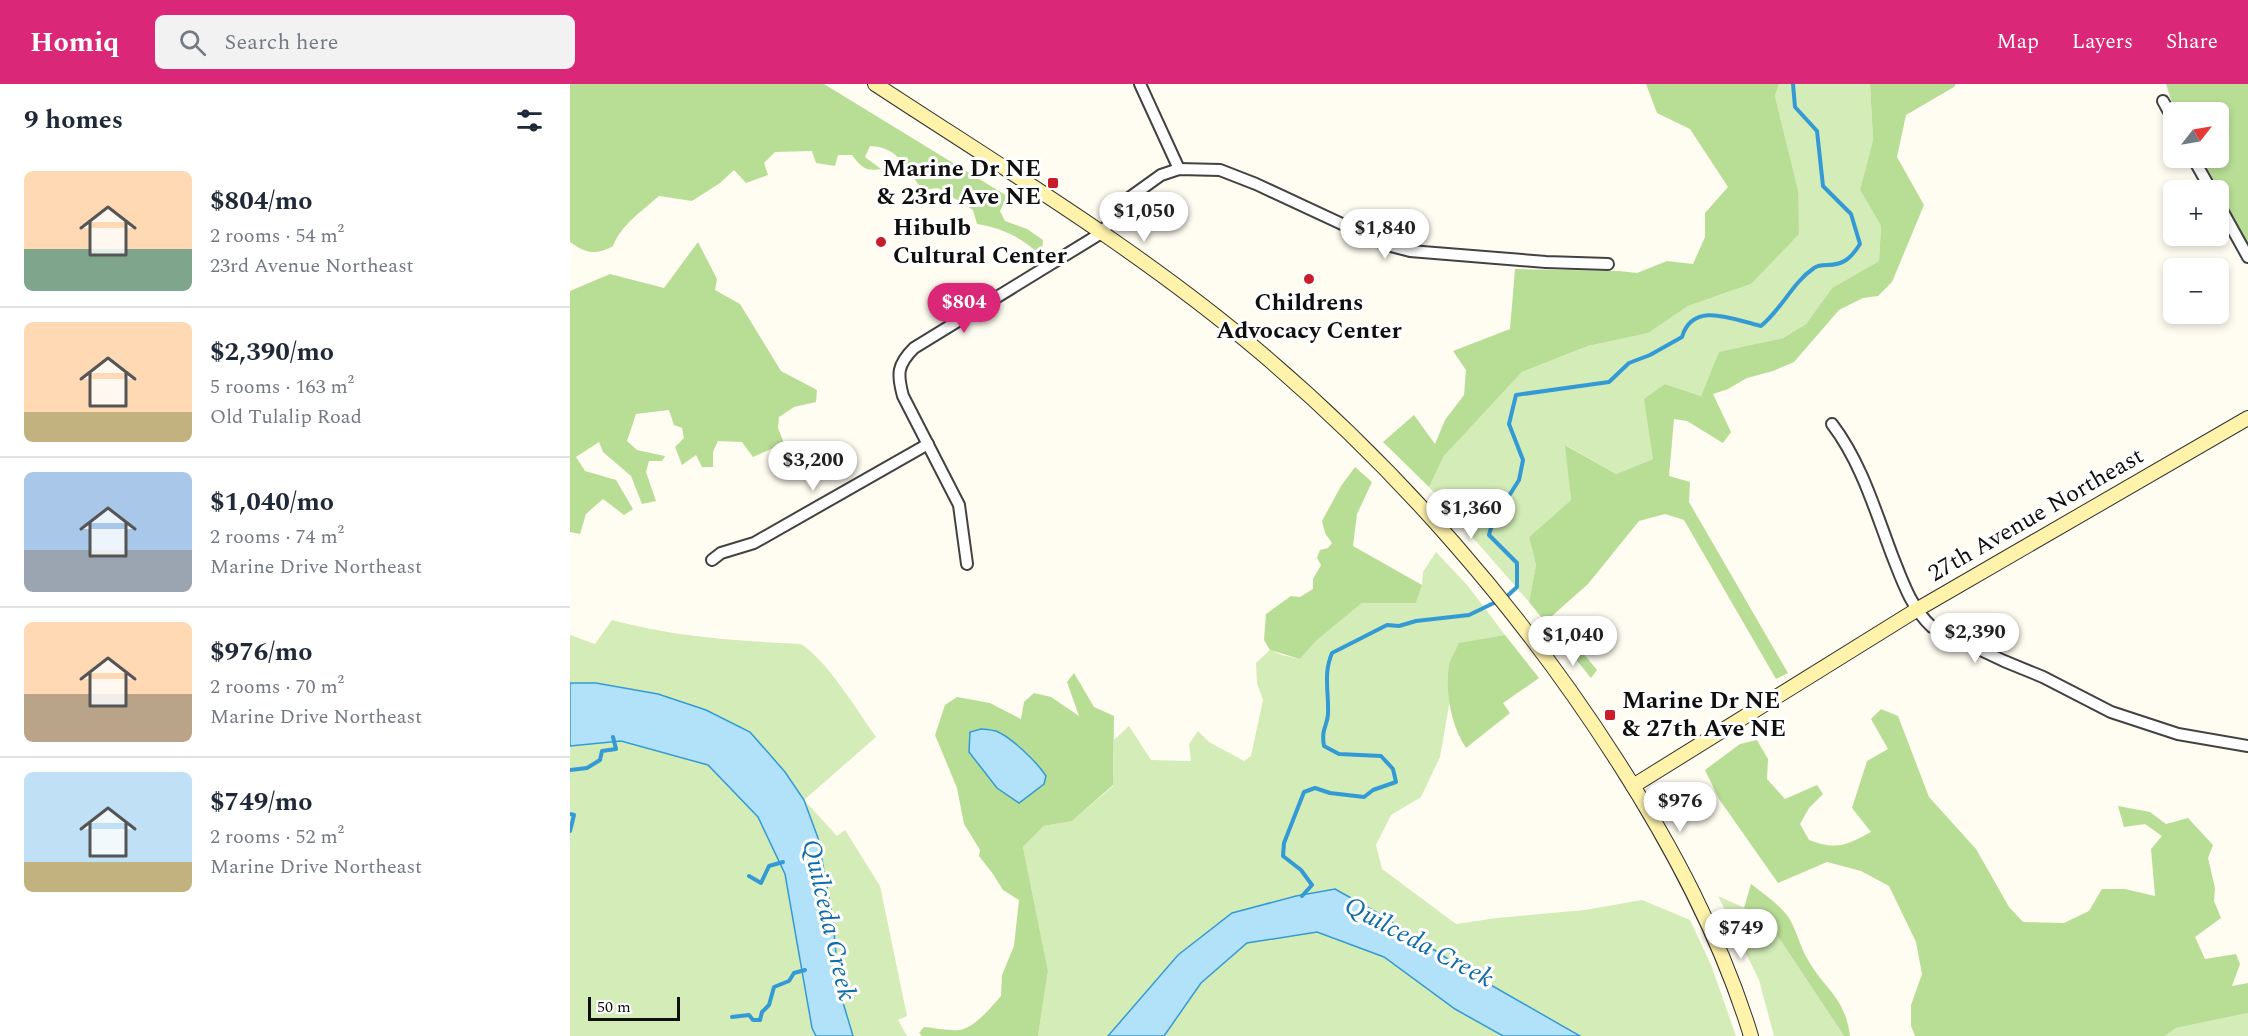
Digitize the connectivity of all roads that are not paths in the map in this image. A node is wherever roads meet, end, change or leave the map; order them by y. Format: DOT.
graph roads {
  1 [pos="1142,84"];
  2 [pos="877,85"];
  3 [pos="1179,169"];
  4 [pos="2229,223"];
  5 [pos="1103,232"];
  6 [pos="2248,257"];
  7 [pos="1608,264"];
  8 [pos="2248,418"];
  9 [pos="1832,424"];
  10 [pos="928,444"];
  11 [pos="712,560"];
  12 [pos="968,564"];
  13 [pos="1918,609"];
  14 [pos="2248,746"];
  15 [pos="1633,786"];
  16 [pos="1751,1036"];
  1 -- 3 [label="street"];
  2 -- 5 [label="main road"];
  3 -- 5 [label="street"];
  3 -- 7 [label="street"];
  4 -- 6 [label="street"];
  5 -- 10 [label="street"];
  5 -- 15 [label="main road"];
  8 -- 13 [label="main road, 27th Avenue Northeast"];
  9 -- 13 [label="street"];
  10 -- 11 [label="street"];
  10 -- 12 [label="street"];
  13 -- 14 [label="street"];
  13 -- 15 [label="main road, 27th Avenue Northeast"];
  15 -- 16 [label="main road"];
}
